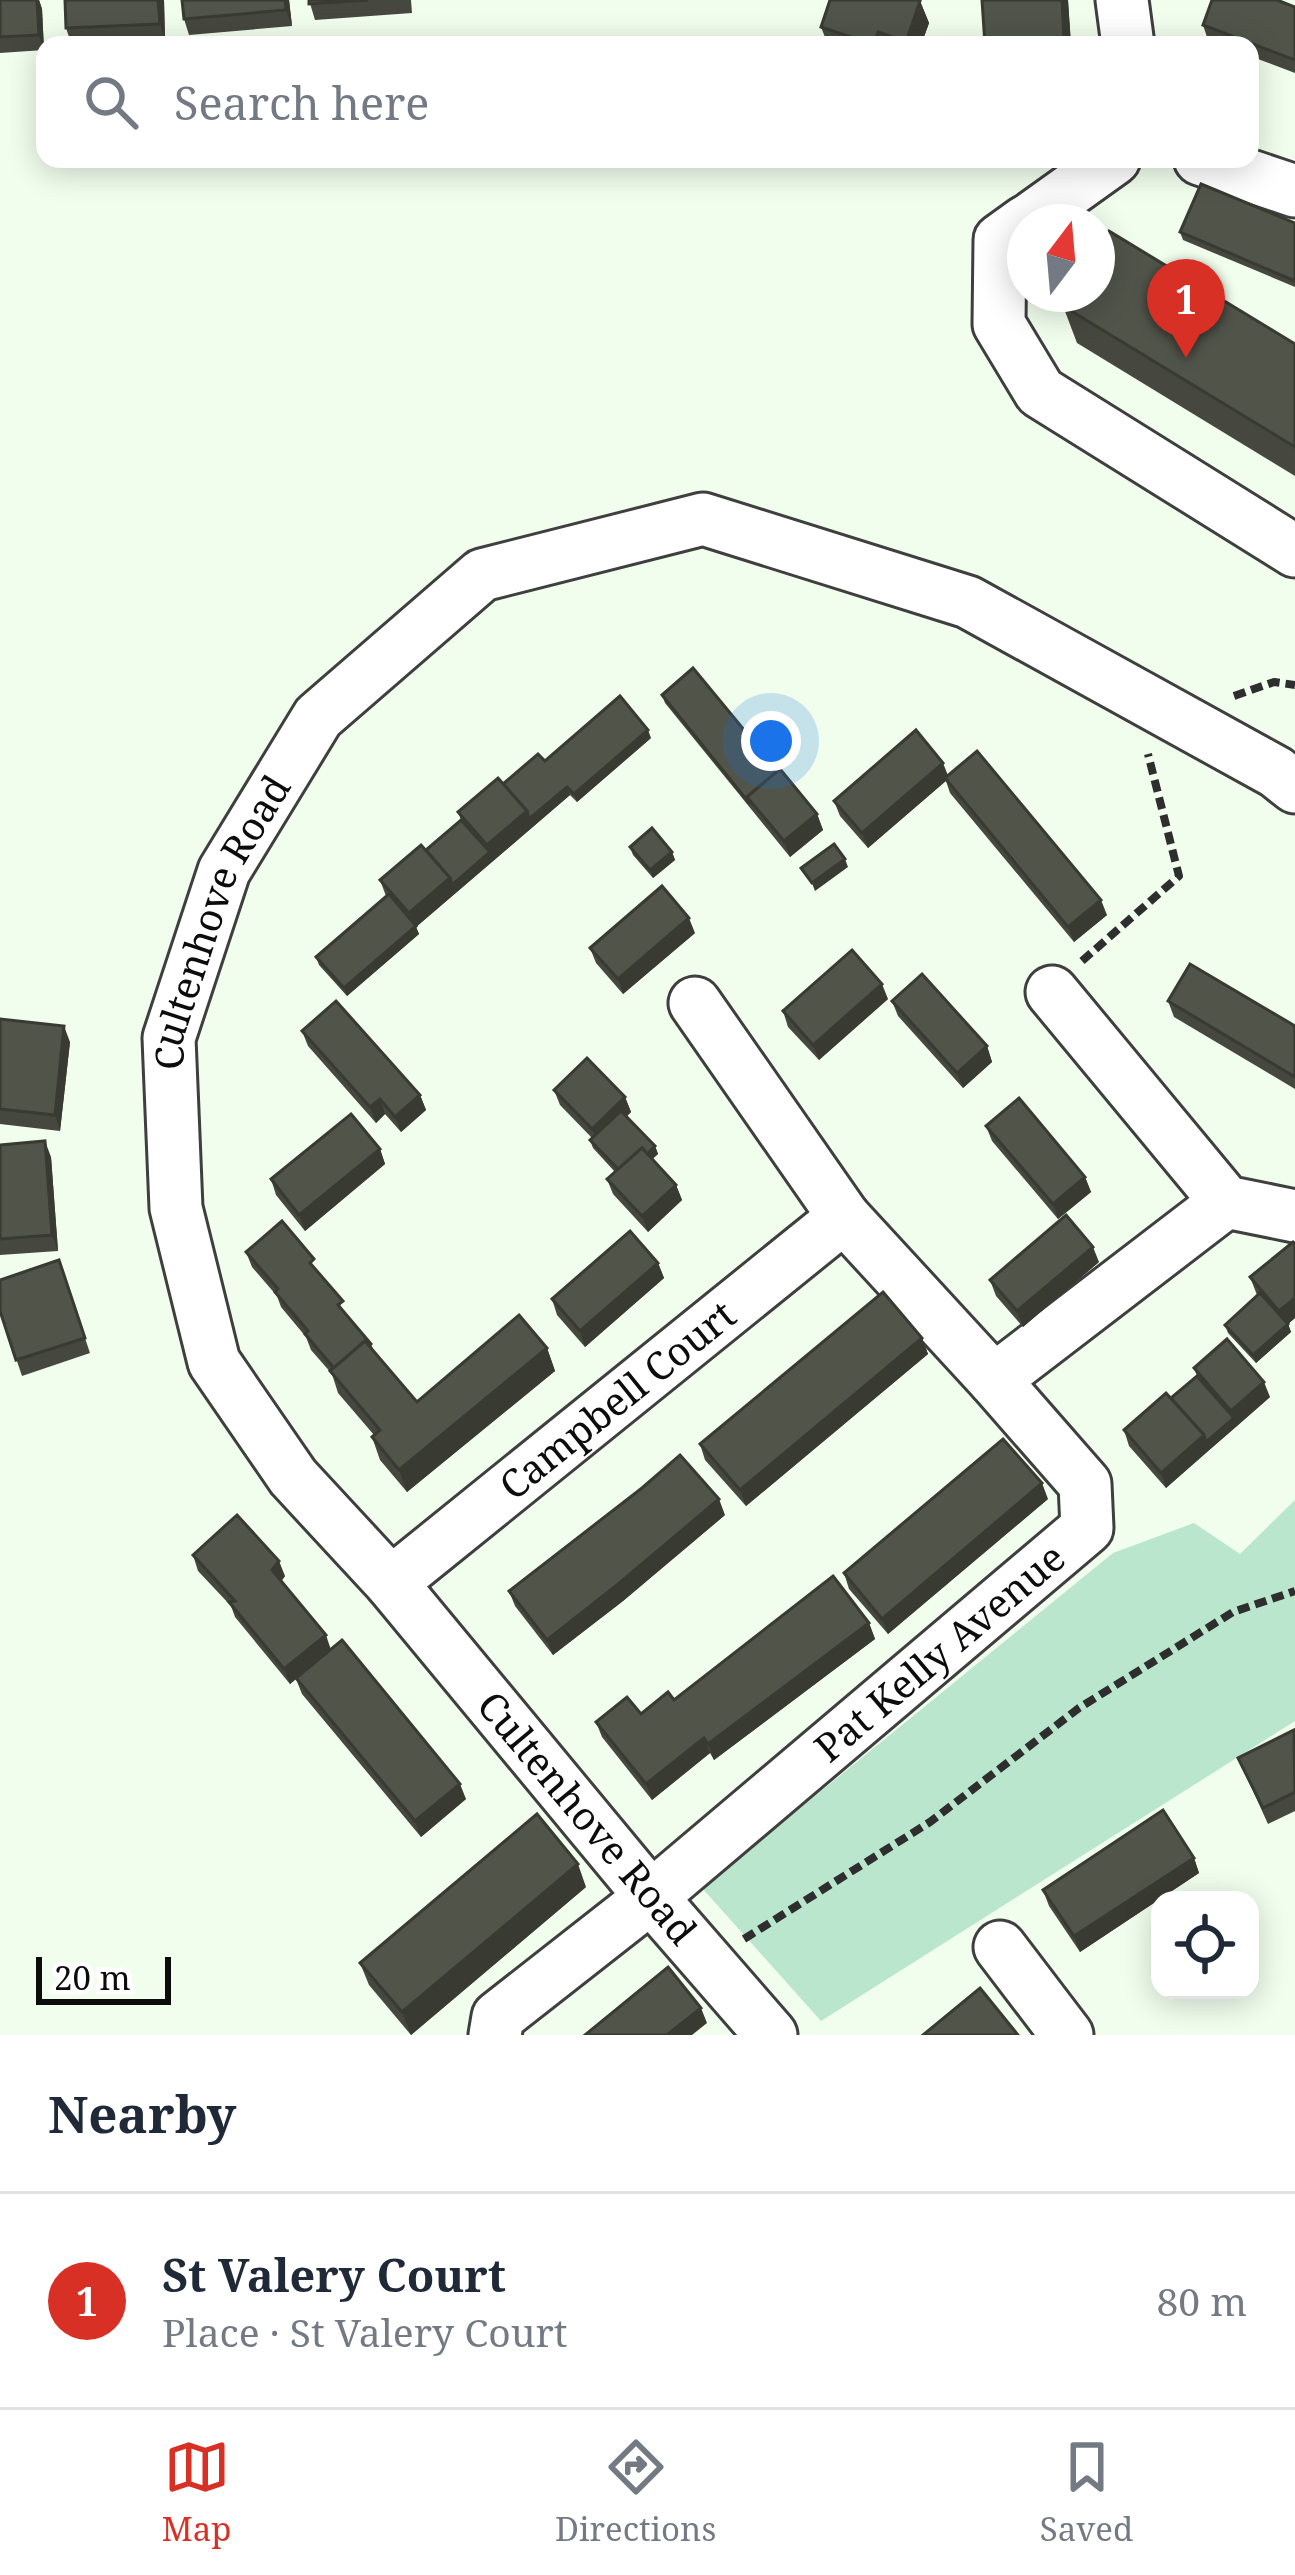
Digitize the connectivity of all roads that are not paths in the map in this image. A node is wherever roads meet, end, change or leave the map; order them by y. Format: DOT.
graph roads {
  1 [pos="1122,0"];
  2 [pos="1127,36"];
  3 [pos="1101,168"];
  4 [pos="1228,168"];
  5 [pos="1295,190"];
  6 [pos="1050,204"];
  7 [pos="1007,235"];
  8 [pos="1295,551"];
  9 [pos="1295,787"];
  10 [pos="1052,992"];
  11 [pos="695,1003"];
  12 [pos="1226,1202"];
  13 [pos="1295,1216"];
  14 [pos="844,1217"];
  15 [pos="994,1380"];
  16 [pos="391,1583"];
  17 [pos="651,1897"];
  18 [pos="1000,1947"];
  19 [pos="495,2035"];
  20 [pos="771,2035"];
  21 [pos="1067,2035"];
  1 -- 2 [label="street"];
  3 -- 6 [label="street"];
  4 -- 5 [label="street"];
  7 -- 8 [label="street"];
  9 -- 16 [label="street, Cultenhove Road"];
  10 -- 12 [label="street"];
  11 -- 14 [label="street"];
  12 -- 13 [label="street"];
  12 -- 15 [label="street"];
  14 -- 15 [label="street"];
  14 -- 16 [label="street, Campbell Court"];
  15 -- 17 [label="street, Pat Kelly Avenue"];
  16 -- 17 [label="street, Cultenhove Road"];
  17 -- 19 [label="street"];
  17 -- 20 [label="street, Cultenhove Road"];
  18 -- 21 [label="street"];
}
